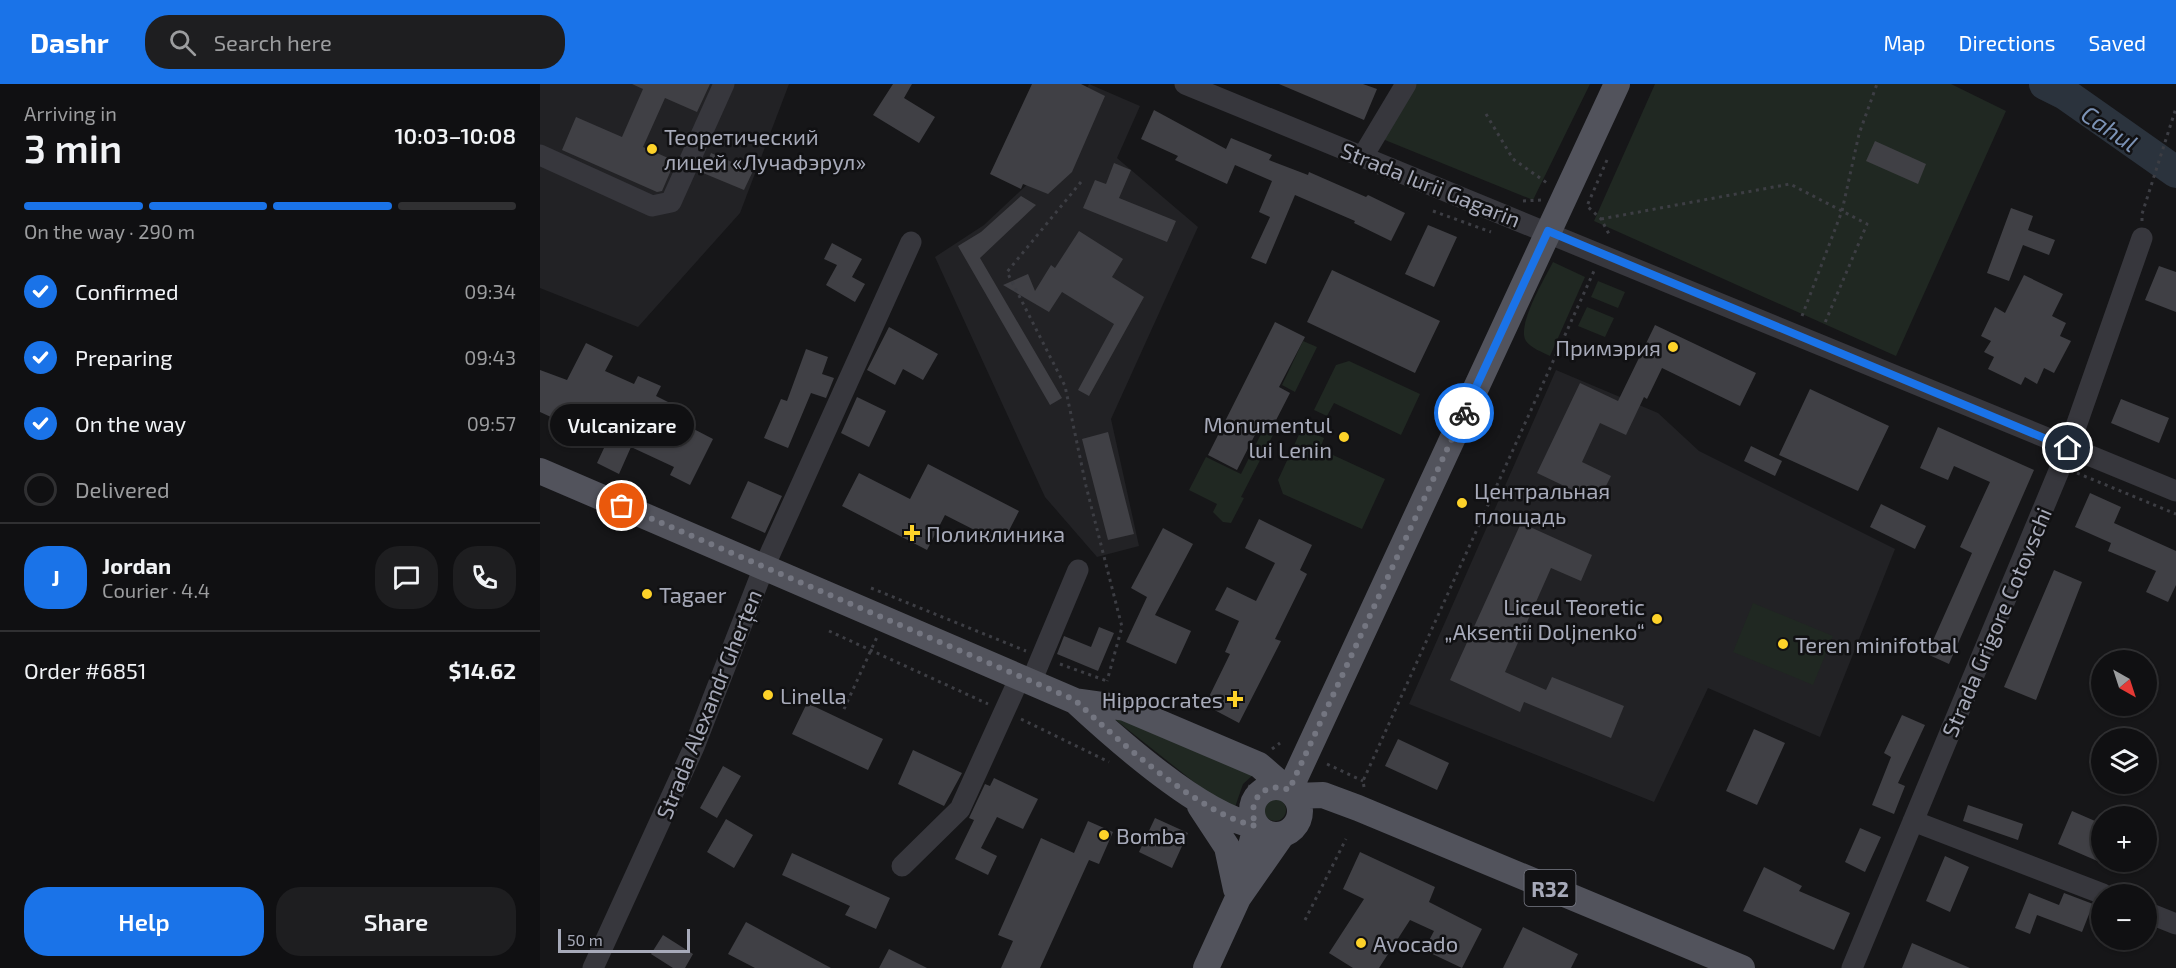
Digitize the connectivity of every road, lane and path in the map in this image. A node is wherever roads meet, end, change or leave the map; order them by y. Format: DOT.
graph roads {
  1 [pos="724,84"];
  2 [pos="1185,84"];
  3 [pos="1406,84"];
  4 [pos="1617,84"];
  5 [pos="1877,84"];
  6 [pos="2176,108"];
  7 [pos="1486,114"];
  8 [pos="540,155"];
  9 [pos="1610,155"];
  10 [pos="1363,156"];
  11 [pos="1081,182"];
  12 [pos="1576,200"];
  13 [pos="1842,211"];
  14 [pos="1601,219"];
  15 [pos="1548,231"];
  16 [pos="2142,238"];
  17 [pos="1620,241"];
  18 [pos="911,242"];
  19 [pos="1606,244"];
  20 [pos="1808,321"];
  21 [pos="1816,324"];
  22 [pos="2068,448"];
  23 [pos="540,471"];
  24 [pos="2176,490"];
  25 [pos="764,567"];
  26 [pos="1078,570"];
  27 [pos="892,609"];
  28 [pos="829,631"];
  29 [pos="872,649"];
  30 [pos="1025,680"];
  31 [pos="1107,681"];
  32 [pos="1075,700"];
  33 [pos="844,709"];
  34 [pos="1004,712"];
  35 [pos="1327,764"];
  36 [pos="1116,765"];
  37 [pos="1255,776"];
  38 [pos="1363,781"];
  39 [pos="1190,794"];
  40 [pos="1362,801"];
  41 [pos="1241,805"];
  42 [pos="1291,810"];
  43 [pos="1913,821"];
  44 [pos="1256,826"];
  45 [pos="1346,838"];
  46 [pos="902,866"];
  47 [pos="2091,889"];
  48 [pos="1238,898"];
  49 [pos="2157,916"];
  50 [pos="1305,920"];
  51 [pos="2176,924"];
  52 [pos="593,968"];
  53 [pos="1206,968"];
  54 [pos="1742,968"];
  55 [pos="1852,968"];
  1 -- 8 [label="street"];
  2 -- 10 [label="street, Strada Iurii Gagarin"];
  3 -- 10 [label="street"];
  4 -- 12 [label="main road"];
  5 -- 13 [label="path"];
  6 -- 16 [label="path"];
  7 -- 12 [label="path"];
  9 -- 12 [label="path"];
  10 -- 15 [label="street, Strada Iurii Gagarin"];
  11 -- 31 [label="path"];
  12 -- 14 [label="path"];
  12 -- 15 [label="main road"];
  13 -- 14 [label="path"];
  13 -- 20 [label="path"];
  13 -- 21 [label="path"];
  14 -- 19 [label="path"];
  15 -- 19 [label="street, Strada Iurii Gagarin"];
  15 -- 42 [label="main road"];
  16 -- 22 [label="street, Strada Grigore Cotovschi"];
  17 -- 19 [label="path"];
  18 -- 25 [label="street, Strada Alexandr Gherțen"];
  19 -- 22 [label="street, Strada Iurii Gagarin"];
  19 -- 38 [label="path"];
  22 -- 24 [label="street, Strada Iurii Gagarin"];
  22 -- 43 [label="street, Strada Grigore Cotovschi"];
  23 -- 25 [label="main road"];
  25 -- 27 [label="main road"];
  25 -- 52 [label="street, Strada Alexandr Gherțen"];
  26 -- 30 [label="street"];
  27 -- 29 [label="path"];
  27 -- 30 [label="main road"];
  28 -- 29 [label="path"];
  29 -- 33 [label="path"];
  29 -- 34 [label="path"];
  30 -- 32 [label="main road"];
  30 -- 34 [label="street"];
  32 -- 39 [label="main road"];
  32 -- 42 [label="main road"];
  34 -- 36 [label="path"];
  34 -- 46 [label="street"];
  35 -- 38 [label="path"];
  37 -- 41 [label="path"];
  38 -- 40 [label="path"];
  39 -- 44 [label="main road"];
  39 -- 48 [label="main road"];
  40 -- 42 [label="main road, R32"];
  40 -- 54 [label="main road, R32"];
  42 -- 44 [label="main road"];
  42 -- 44 [label="main road"];
  42 -- 48 [label="main road"];
  43 -- 47 [label="street"];
  43 -- 55 [label="street, Strada Grigore Cotovschi"];
  44 -- 48 [label="main road"];
  45 -- 50 [label="path"];
  48 -- 53 [label="main road"];
  49 -- 51 [label="street"];
}
